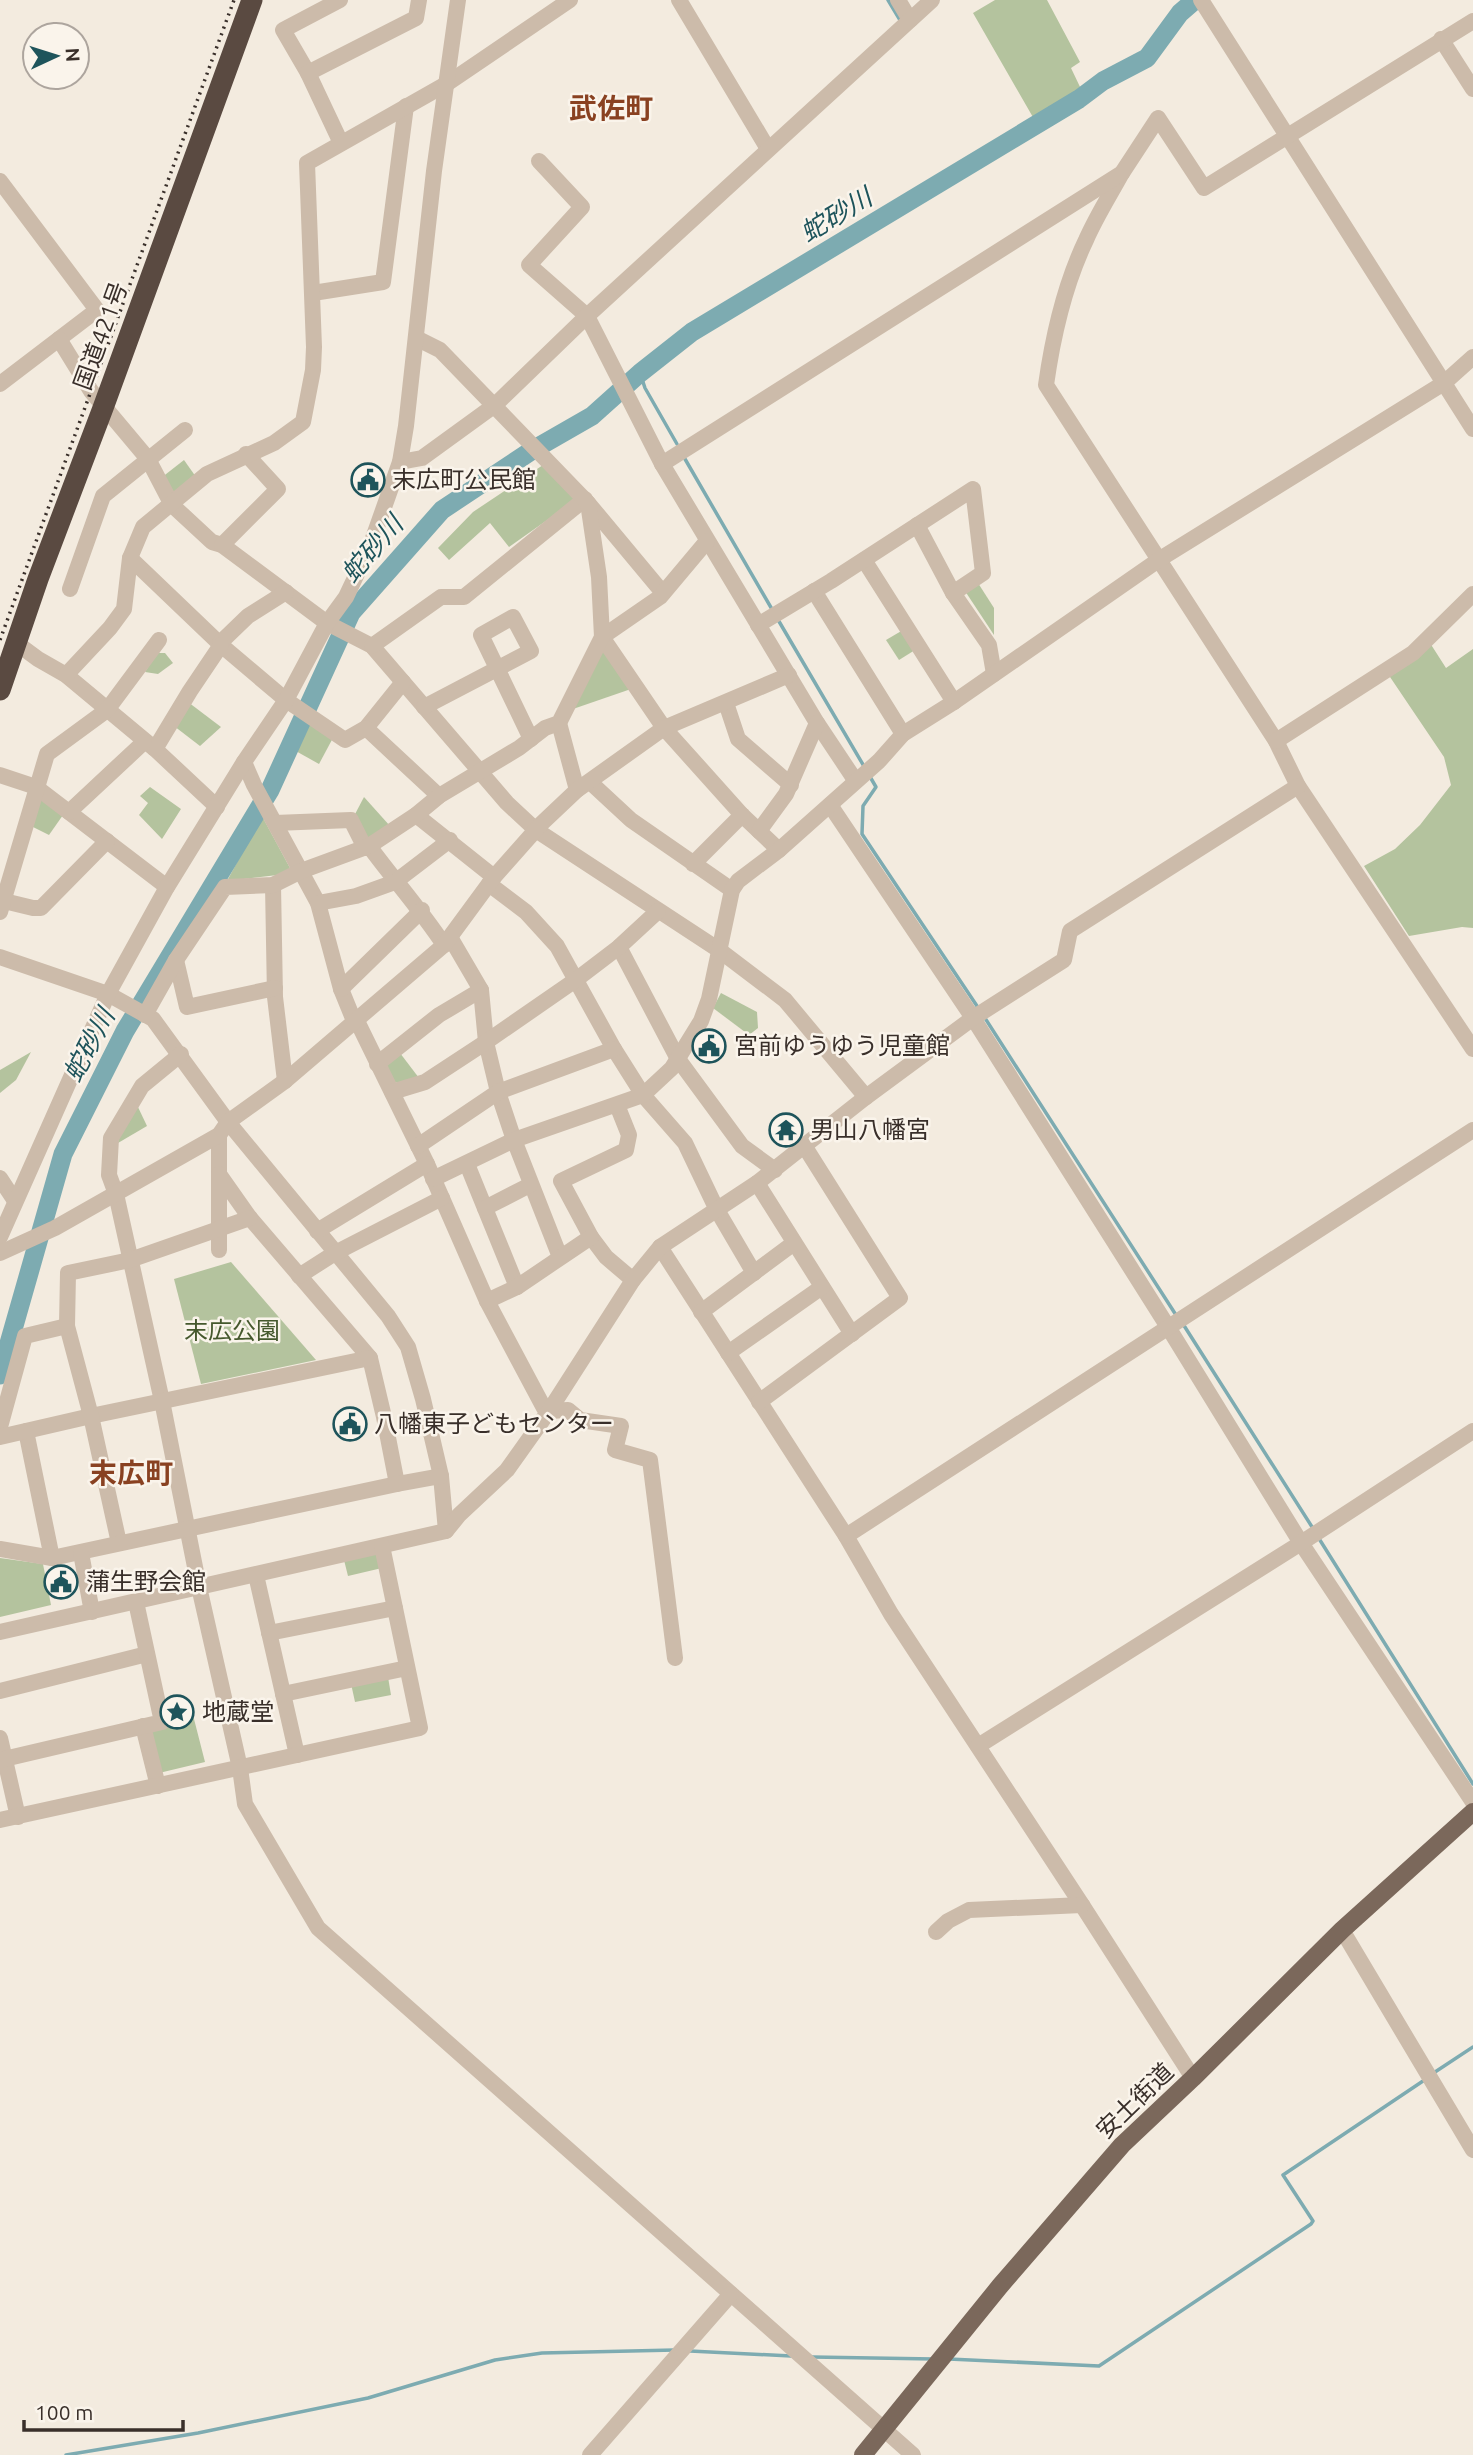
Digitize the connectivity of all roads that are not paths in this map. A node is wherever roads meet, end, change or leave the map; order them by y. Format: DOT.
graph roads {
  1 [pos="252,0"];
  2 [pos="419,0"];
  3 [pos="458,0"];
  4 [pos="570,0"];
  5 [pos="679,0"];
  6 [pos="898,0"];
  7 [pos="932,0"];
  8 [pos="332,2"];
  9 [pos="1203,2"];
  10 [pos="910,20"];
  11 [pos="1473,21"];
  12 [pos="1441,39"];
  13 [pos="308,73"];
  14 [pos="448,83"];
  15 [pos="1473,89"];
  16 [pos="405,106"];
  17 [pos="1286,137"];
  18 [pos="341,143"];
  19 [pos="768,149"];
  20 [pos="539,161"];
  21 [pos="1122,173"];
  22 [pos="0,181"];
  23 [pos="313,293"];
  24 [pos="587,316"];
  25 [pos="416,338"];
  26 [pos="59,339"];
  27 [pos="1473,357"];
  28 [pos="1444,383"];
  29 [pos="0,384"];
  30 [pos="495,405"];
  31 [pos="103,408"];
  32 [pos="1473,429"];
  33 [pos="185,430"];
  34 [pos="246,454"];
  35 [pos="148,459"];
  36 [pos="400,462"];
  37 [pos="662,464"];
  38 [pos="586,501"];
  39 [pos="172,505"];
  40 [pos="917,525"];
  41 [pos="707,541"];
  42 [pos="222,545"];
  43 [pos="130,558"];
  44 [pos="864,559"];
  45 [pos="1160,559"];
  46 [pos="70,589"];
  47 [pos="814,591"];
  48 [pos="286,592"];
  49 [pos="663,593"];
  50 [pos="953,593"];
  51 [pos="1473,594"];
  52 [pos="327,623"];
  53 [pos="758,625"];
  54 [pos="602,637"];
  55 [pos="159,640"];
  56 [pos="15,642"];
  57 [pos="220,644"];
  58 [pos="372,646"];
  59 [pos="994,674"];
  60 [pos="66,675"];
  61 [pos="789,675"];
  62 [pos="403,682"];
  63 [pos="0,690"];
  64 [pos="286,700"];
  65 [pos="954,702"];
  66 [pos="726,703"];
  67 [pos="424,707"];
  68 [pos="107,710"];
  69 [pos="559,723"];
  70 [pos="817,723"];
  71 [pos="366,728"];
  72 [pos="664,728"];
  73 [pos="903,734"];
  74 [pos="531,739"];
  75 [pos="1276,741"];
  76 [pos="150,745"];
  77 [pos="244,762"];
  78 [pos="479,771"];
  79 [pos="0,775"];
  80 [pos="855,780"];
  81 [pos="791,785"];
  82 [pos="584,786"];
  83 [pos="1297,786"];
  84 [pos="36,787"];
  85 [pos="439,796"];
  86 [pos="830,804"];
  87 [pos="217,807"];
  88 [pos="69,812"];
  89 [pos="742,814"];
  90 [pos="416,815"];
  91 [pos="275,823"];
  92 [pos="536,830"];
  93 [pos="759,831"];
  94 [pos="450,840"];
  95 [pos="107,841"];
  96 [pos="367,847"];
  97 [pos="779,850"];
  98 [pos="693,864"];
  99 [pos="301,871"];
  100 [pos="492,880"];
  101 [pos="395,882"];
  102 [pos="273,885"];
  103 [pos="167,887"];
  104 [pos="732,890"];
  105 [pos="317,903"];
  106 [pos="2,906"];
  107 [pos="422,910"];
  108 [pos="658,911"];
  109 [pos="447,941"];
  110 [pos="618,947"];
  111 [pos="719,950"];
  112 [pos="0,957"];
  113 [pos="176,960"];
  114 [pos="577,979"];
  115 [pos="275,988"];
  116 [pos="341,989"];
  117 [pos="481,990"];
  118 [pos="108,994"];
  119 [pos="142,1014"];
  120 [pos="973,1018"];
  121 [pos="357,1021"];
  122 [pos="486,1042"];
  123 [pos="614,1049"];
  124 [pos="1473,1049"];
  125 [pos="181,1054"];
  126 [pos="678,1059"];
  127 [pos="377,1064"];
  128 [pos="285,1081"];
  129 [pos="393,1092"];
  130 [pos="498,1092"];
  131 [pos="643,1095"];
  132 [pos="866,1097"];
  133 [pos="617,1105"];
  134 [pos="223,1128"];
  135 [pos="1473,1130"];
  136 [pos="514,1140"];
  137 [pos="418,1146"];
  138 [pos="805,1147"];
  139 [pos="467,1164"];
  140 [pos="775,1170"];
  141 [pos="430,1171"];
  142 [pos="219,1174"];
  143 [pos="0,1178"];
  144 [pos="757,1183"];
  145 [pos="530,1185"];
  146 [pos="116,1194"];
  147 [pos="442,1198"];
  148 [pos="15,1201"];
  149 [pos="485,1208"];
  150 [pos="717,1210"];
  151 [pos="250,1218"];
  152 [pos="217,1230"];
  153 [pos="317,1231"];
  154 [pos="0,1237"];
  155 [pos="591,1237"];
  156 [pos="794,1242"];
  157 [pos="660,1247"];
  158 [pos="219,1250"];
  159 [pos="0,1252"];
  160 [pos="335,1253"];
  161 [pos="560,1256"];
  162 [pos="130,1260"];
  163 [pos="754,1273"];
  164 [pos="299,1276"];
  165 [pos="634,1280"];
  166 [pos="517,1287"];
  167 [pos="822,1287"];
  168 [pos="488,1301"];
  169 [pos="701,1312"];
  170 [pos="67,1326"];
  171 [pos="1168,1327"];
  172 [pos="852,1334"];
  173 [pos="727,1353"];
  174 [pos="370,1359"];
  175 [pos="162,1401"];
  176 [pos="759,1402"];
  177 [pos="549,1411"];
  178 [pos="90,1416"];
  179 [pos="0,1427"];
  180 [pos="26,1431"];
  181 [pos="1473,1431"];
  182 [pos="0,1437"];
  183 [pos="441,1476"];
  184 [pos="397,1483"];
  185 [pos="187,1529"];
  186 [pos="446,1531"];
  187 [pos="846,1536"];
  188 [pos="119,1543"];
  189 [pos="1301,1543"];
  190 [pos="382,1546"];
  191 [pos="0,1549"];
  192 [pos="80,1553"];
  193 [pos="52,1558"];
  194 [pos="256,1574"];
  195 [pos="199,1587"];
  196 [pos="136,1602"];
  197 [pos="395,1608"];
  198 [pos="92,1612"];
  199 [pos="0,1632"];
  200 [pos="269,1633"];
  201 [pos="147,1654"];
  202 [pos="675,1658"];
  203 [pos="407,1668"];
  204 [pos="0,1691"];
  205 [pos="283,1694"];
  206 [pos="143,1726"];
  207 [pos="0,1738"];
  208 [pos="978,1746"];
  209 [pos="297,1755"];
  210 [pos="3,1760"];
  211 [pos="240,1768"];
  212 [pos="158,1786"];
  213 [pos="1473,1802"];
  214 [pos="1473,1812"];
  215 [pos="18,1817"];
  216 [pos="0,1820"];
  217 [pos="1083,1905"];
  218 [pos="1342,1930"];
  219 [pos="936,1932"];
  220 [pos="1193,2078"];
  221 [pos="1473,2150"];
  222 [pos="731,2294"];
  223 [pos="883,2428"];
  224 [pos="590,2455"];
  225 [pos="863,2455"];
  226 [pos="913,2455"];
  1 -- 31 [label="highway, 国道421号"];
  2 -- 13 [label="street"];
  3 -- 14 [label="street"];
  4 -- 14 [label="street"];
  5 -- 19 [label="street"];
  6 -- 10 [label="street"];
  7 -- 10 [label="street"];
  8 -- 13 [label="street"];
  9 -- 17 [label="street"];
  10 -- 19 [label="street"];
  11 -- 12 [label="street"];
  12 -- 15 [label="street"];
  12 -- 17 [label="street"];
  13 -- 18 [label="street"];
  14 -- 16 [label="street"];
  14 -- 25 [label="street"];
  16 -- 18 [label="street"];
  16 -- 23 [label="street"];
  17 -- 21 [label="street"];
  17 -- 28 [label="street"];
  18 -- 23 [label="street"];
  19 -- 24 [label="street"];
  20 -- 24 [label="street"];
  21 -- 37 [label="street"];
  21 -- 45 [label="street"];
  22 -- 26 [label="street"];
  23 -- 34 [label="street"];
  24 -- 30 [label="street"];
  24 -- 37 [label="street"];
  25 -- 30 [label="street"];
  25 -- 36 [label="street"];
  26 -- 29 [label="street"];
  26 -- 31 [label="street"];
  27 -- 28 [label="street"];
  28 -- 32 [label="street"];
  28 -- 45 [label="street"];
  30 -- 36 [label="street"];
  30 -- 38 [label="street"];
  31 -- 35 [label="street"];
  31 -- 56 [label="highway, 国道421号"];
  33 -- 35 [label="street"];
  34 -- 39 [label="street"];
  34 -- 42 [label="street"];
  35 -- 39 [label="street"];
  35 -- 46 [label="street"];
  36 -- 52 [label="street"];
  37 -- 41 [label="street"];
  38 -- 49 [label="street"];
  38 -- 54 [label="street"];
  38 -- 58 [label="street"];
  39 -- 42 [label="street"];
  39 -- 43 [label="street"];
  40 -- 44 [label="street"];
  40 -- 50 [label="street"];
  40 -- 50 [label="street"];
  41 -- 49 [label="street"];
  41 -- 53 [label="street"];
  42 -- 48 [label="street"];
  43 -- 57 [label="street"];
  43 -- 60 [label="street"];
  44 -- 47 [label="street"];
  44 -- 65 [label="street"];
  45 -- 59 [label="street"];
  45 -- 75 [label="street"];
  47 -- 53 [label="street"];
  47 -- 73 [label="street"];
  48 -- 52 [label="street"];
  48 -- 57 [label="street"];
  49 -- 54 [label="street"];
  50 -- 59 [label="street"];
  51 -- 75 [label="street"];
  52 -- 58 [label="street"];
  52 -- 64 [label="street"];
  53 -- 61 [label="street"];
  54 -- 69 [label="street"];
  54 -- 72 [label="street"];
  55 -- 68 [label="street"];
  56 -- 60 [label="street"];
  56 -- 63 [label="highway, 国道421号"];
  57 -- 64 [label="street"];
  57 -- 76 [label="street"];
  58 -- 62 [label="street"];
  59 -- 65 [label="street"];
  60 -- 68 [label="street"];
  61 -- 66 [label="street"];
  61 -- 70 [label="street"];
  62 -- 67 [label="street"];
  62 -- 71 [label="street"];
  64 -- 71 [label="street"];
  64 -- 77 [label="street"];
  65 -- 73 [label="street"];
  66 -- 72 [label="street"];
  66 -- 81 [label="street"];
  67 -- 74 [label="street"];
  67 -- 78 [label="street"];
  68 -- 76 [label="street"];
  68 -- 84 [label="street"];
  69 -- 74 [label="street"];
  69 -- 82 [label="street"];
  70 -- 80 [label="street"];
  70 -- 81 [label="street"];
  71 -- 85 [label="street"];
  72 -- 82 [label="street"];
  72 -- 89 [label="street"];
  73 -- 80 [label="street"];
  74 -- 78 [label="street"];
  75 -- 83 [label="street"];
  76 -- 87 [label="street"];
  76 -- 88 [label="street"];
  77 -- 87 [label="street"];
  77 -- 91 [label="street"];
  78 -- 85 [label="street"];
  78 -- 92 [label="street"];
  79 -- 84 [label="street"];
  80 -- 86 [label="street"];
  81 -- 93 [label="street"];
  82 -- 92 [label="street"];
  82 -- 98 [label="street"];
  83 -- 120 [label="street"];
  83 -- 124 [label="street"];
  84 -- 88 [label="street"];
  84 -- 106 [label="street"];
  85 -- 90 [label="street"];
  86 -- 97 [label="street"];
  86 -- 120 [label="street"];
  87 -- 103 [label="street"];
  88 -- 95 [label="street"];
  89 -- 93 [label="street"];
  89 -- 98 [label="street"];
  90 -- 94 [label="street"];
  90 -- 96 [label="street"];
  91 -- 96 [label="street"];
  91 -- 99 [label="street"];
  92 -- 100 [label="street"];
  92 -- 108 [label="street"];
  93 -- 97 [label="street"];
  94 -- 100 [label="street"];
  94 -- 101 [label="street"];
  95 -- 103 [label="street"];
  95 -- 106 [label="street"];
  96 -- 99 [label="street"];
  96 -- 101 [label="street"];
  97 -- 104 [label="street"];
  98 -- 104 [label="street"];
  99 -- 102 [label="street"];
  99 -- 105 [label="street"];
  100 -- 109 [label="street"];
  100 -- 114 [label="street"];
  101 -- 105 [label="street"];
  101 -- 107 [label="street"];
  102 -- 113 [label="street"];
  102 -- 115 [label="street"];
  103 -- 118 [label="street"];
  104 -- 111 [label="street"];
  105 -- 116 [label="street"];
  107 -- 109 [label="street"];
  107 -- 116 [label="street"];
  108 -- 110 [label="street"];
  108 -- 111 [label="street"];
  109 -- 117 [label="street"];
  109 -- 121 [label="street"];
  110 -- 114 [label="street"];
  110 -- 126 [label="street"];
  111 -- 126 [label="street"];
  111 -- 132 [label="street"];
  112 -- 118 [label="street"];
  113 -- 115 [label="street"];
  113 -- 119 [label="street"];
  114 -- 122 [label="street"];
  114 -- 123 [label="street"];
  115 -- 128 [label="street"];
  116 -- 121 [label="street"];
  117 -- 122 [label="street"];
  117 -- 127 [label="street"];
  118 -- 119 [label="street"];
  118 -- 148 [label="street"];
  119 -- 125 [label="street"];
  120 -- 132 [label="street"];
  120 -- 171 [label="street"];
  121 -- 127 [label="street"];
  121 -- 128 [label="street"];
  122 -- 129 [label="street"];
  122 -- 130 [label="street"];
  123 -- 130 [label="street"];
  123 -- 131 [label="street"];
  125 -- 134 [label="street"];
  125 -- 146 [label="street"];
  126 -- 131 [label="street"];
  126 -- 140 [label="street"];
  127 -- 129 [label="street"];
  128 -- 134 [label="street"];
  129 -- 137 [label="street"];
  130 -- 136 [label="street"];
  130 -- 137 [label="street"];
  131 -- 133 [label="street"];
  131 -- 150 [label="street"];
  132 -- 138 [label="street"];
  133 -- 136 [label="street"];
  133 -- 155 [label="street"];
  134 -- 142 [label="street"];
  134 -- 146 [label="street"];
  134 -- 153 [label="street"];
  135 -- 171 [label="street"];
  136 -- 139 [label="street"];
  136 -- 145 [label="street"];
  137 -- 141 [label="street"];
  138 -- 140 [label="street"];
  138 -- 172 [label="street"];
  139 -- 141 [label="street"];
  139 -- 149 [label="street"];
  140 -- 144 [label="street"];
  141 -- 147 [label="street"];
  141 -- 153 [label="street"];
  142 -- 151 [label="street"];
  142 -- 152 [label="street"];
  143 -- 148 [label="street"];
  144 -- 150 [label="street"];
  144 -- 156 [label="street"];
  145 -- 149 [label="street"];
  145 -- 161 [label="street"];
  146 -- 159 [label="street"];
  146 -- 162 [label="street"];
  147 -- 160 [label="street"];
  147 -- 168 [label="street"];
  148 -- 154 [label="street"];
  149 -- 166 [label="street"];
  150 -- 157 [label="street"];
  150 -- 163 [label="street"];
  151 -- 152 [label="street"];
  151 -- 164 [label="street"];
  152 -- 158 [label="street"];
  152 -- 162 [label="street"];
  153 -- 160 [label="street"];
  155 -- 161 [label="street"];
  155 -- 165 [label="street"];
  156 -- 163 [label="street"];
  156 -- 167 [label="street"];
  157 -- 165 [label="street"];
  157 -- 169 [label="street"];
  160 -- 164 [label="street"];
  160 -- 183 [label="street"];
  161 -- 166 [label="street"];
  162 -- 170 [label="street"];
  162 -- 175 [label="street"];
  163 -- 169 [label="street"];
  164 -- 174 [label="street"];
  165 -- 177 [label="street"];
  166 -- 168 [label="street"];
  167 -- 172 [label="street"];
  167 -- 173 [label="street"];
  168 -- 177 [label="street"];
  169 -- 173 [label="street"];
  170 -- 178 [label="street"];
  170 -- 179 [label="street"];
  171 -- 187 [label="street"];
  171 -- 189 [label="street"];
  172 -- 176 [label="street"];
  173 -- 176 [label="street"];
  174 -- 175 [label="street"];
  174 -- 184 [label="street"];
  175 -- 178 [label="street"];
  175 -- 185 [label="street"];
  176 -- 187 [label="street"];
  177 -- 186 [label="street"];
  177 -- 202 [label="street"];
  178 -- 180 [label="street"];
  178 -- 188 [label="street"];
  180 -- 182 [label="street"];
  180 -- 193 [label="street"];
  181 -- 189 [label="street"];
  183 -- 184 [label="street"];
  183 -- 186 [label="street"];
  184 -- 185 [label="street"];
  185 -- 188 [label="street"];
  185 -- 195 [label="street"];
  186 -- 190 [label="street"];
  187 -- 208 [label="street"];
  188 -- 192 [label="street"];
  189 -- 208 [label="street"];
  189 -- 213 [label="street"];
  190 -- 194 [label="street"];
  190 -- 197 [label="street"];
  191 -- 193 [label="street"];
  192 -- 193 [label="street"];
  192 -- 198 [label="street"];
  194 -- 195 [label="street"];
  194 -- 200 [label="street"];
  195 -- 196 [label="street"];
  195 -- 211 [label="street"];
  196 -- 198 [label="street"];
  196 -- 201 [label="street"];
  197 -- 200 [label="street"];
  197 -- 203 [label="street"];
  198 -- 199 [label="street"];
  200 -- 205 [label="street"];
  201 -- 204 [label="street"];
  201 -- 206 [label="street"];
  203 -- 205 [label="street"];
  203 -- 209 [label="street"];
  205 -- 209 [label="street"];
  206 -- 210 [label="street"];
  206 -- 212 [label="street"];
  207 -- 210 [label="street"];
  208 -- 217 [label="street"];
  209 -- 211 [label="street"];
  210 -- 215 [label="street"];
  211 -- 212 [label="street"];
  211 -- 222 [label="street"];
  212 -- 215 [label="street"];
  214 -- 218 [label="main road, 安土街道"];
  215 -- 216 [label="street"];
  217 -- 219 [label="street"];
  217 -- 220 [label="street"];
  218 -- 220 [label="main road, 安土街道"];
  218 -- 221 [label="street"];
  220 -- 223 [label="main road, 安土街道"];
  222 -- 223 [label="street"];
  222 -- 224 [label="street"];
  223 -- 225 [label="main road, 安土街道"];
  223 -- 226 [label="street"];
}
